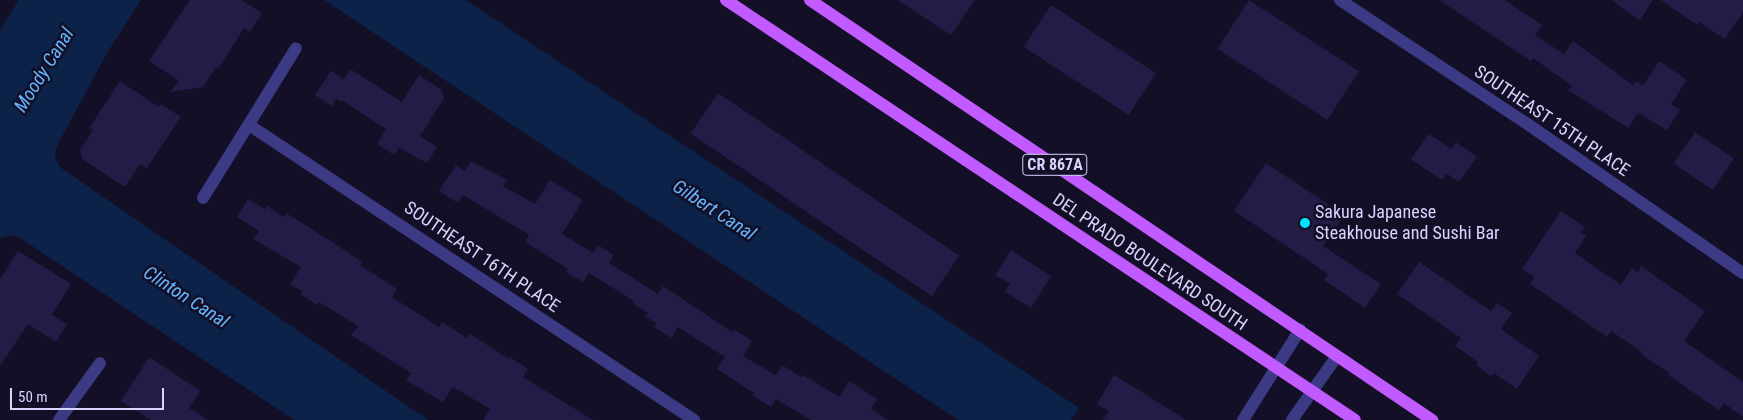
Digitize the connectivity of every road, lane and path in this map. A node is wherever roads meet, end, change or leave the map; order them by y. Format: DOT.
graph roads {
  1 [pos="726,0"];
  2 [pos="810,0"];
  3 [pos="1340,0"];
  4 [pos="296,48"];
  5 [pos="249,125"];
  6 [pos="203,198"];
  7 [pos="1743,273"];
  8 [pos="1300,330"];
  9 [pos="1337,356"];
  10 [pos="100,363"];
  11 [pos="1276,368"];
  12 [pos="1312,392"];
  13 [pos="59,420"];
  14 [pos="694,420"];
  15 [pos="1243,420"];
  16 [pos="1292,420"];
  17 [pos="1354,420"];
  18 [pos="1432,420"];
  1 -- 11 [label="main road, DEL PRADO BOULEVARD SOUTH / CR 867A"];
  2 -- 8 [label="main road, DEL PRADO BOULEVARD SOUTH / CR 867A"];
  3 -- 7 [label="street, SOUTHEAST 15TH PLACE"];
  4 -- 5 [label="street"];
  5 -- 6 [label="street"];
  5 -- 14 [label="street, SOUTHEAST 16TH PLACE"];
  8 -- 9 [label="main road, DEL PRADO BOULEVARD SOUTH / CR 867A"];
  8 -- 11 [label="street"];
  9 -- 12 [label="street"];
  9 -- 18 [label="main road, DEL PRADO BOULEVARD SOUTH / CR 867A"];
  10 -- 13 [label="street"];
  11 -- 12 [label="main road, DEL PRADO BOULEVARD SOUTH / CR 867A"];
  11 -- 15 [label="street"];
  12 -- 16 [label="street"];
  12 -- 17 [label="main road, DEL PRADO BOULEVARD SOUTH / CR 867A"];
}
